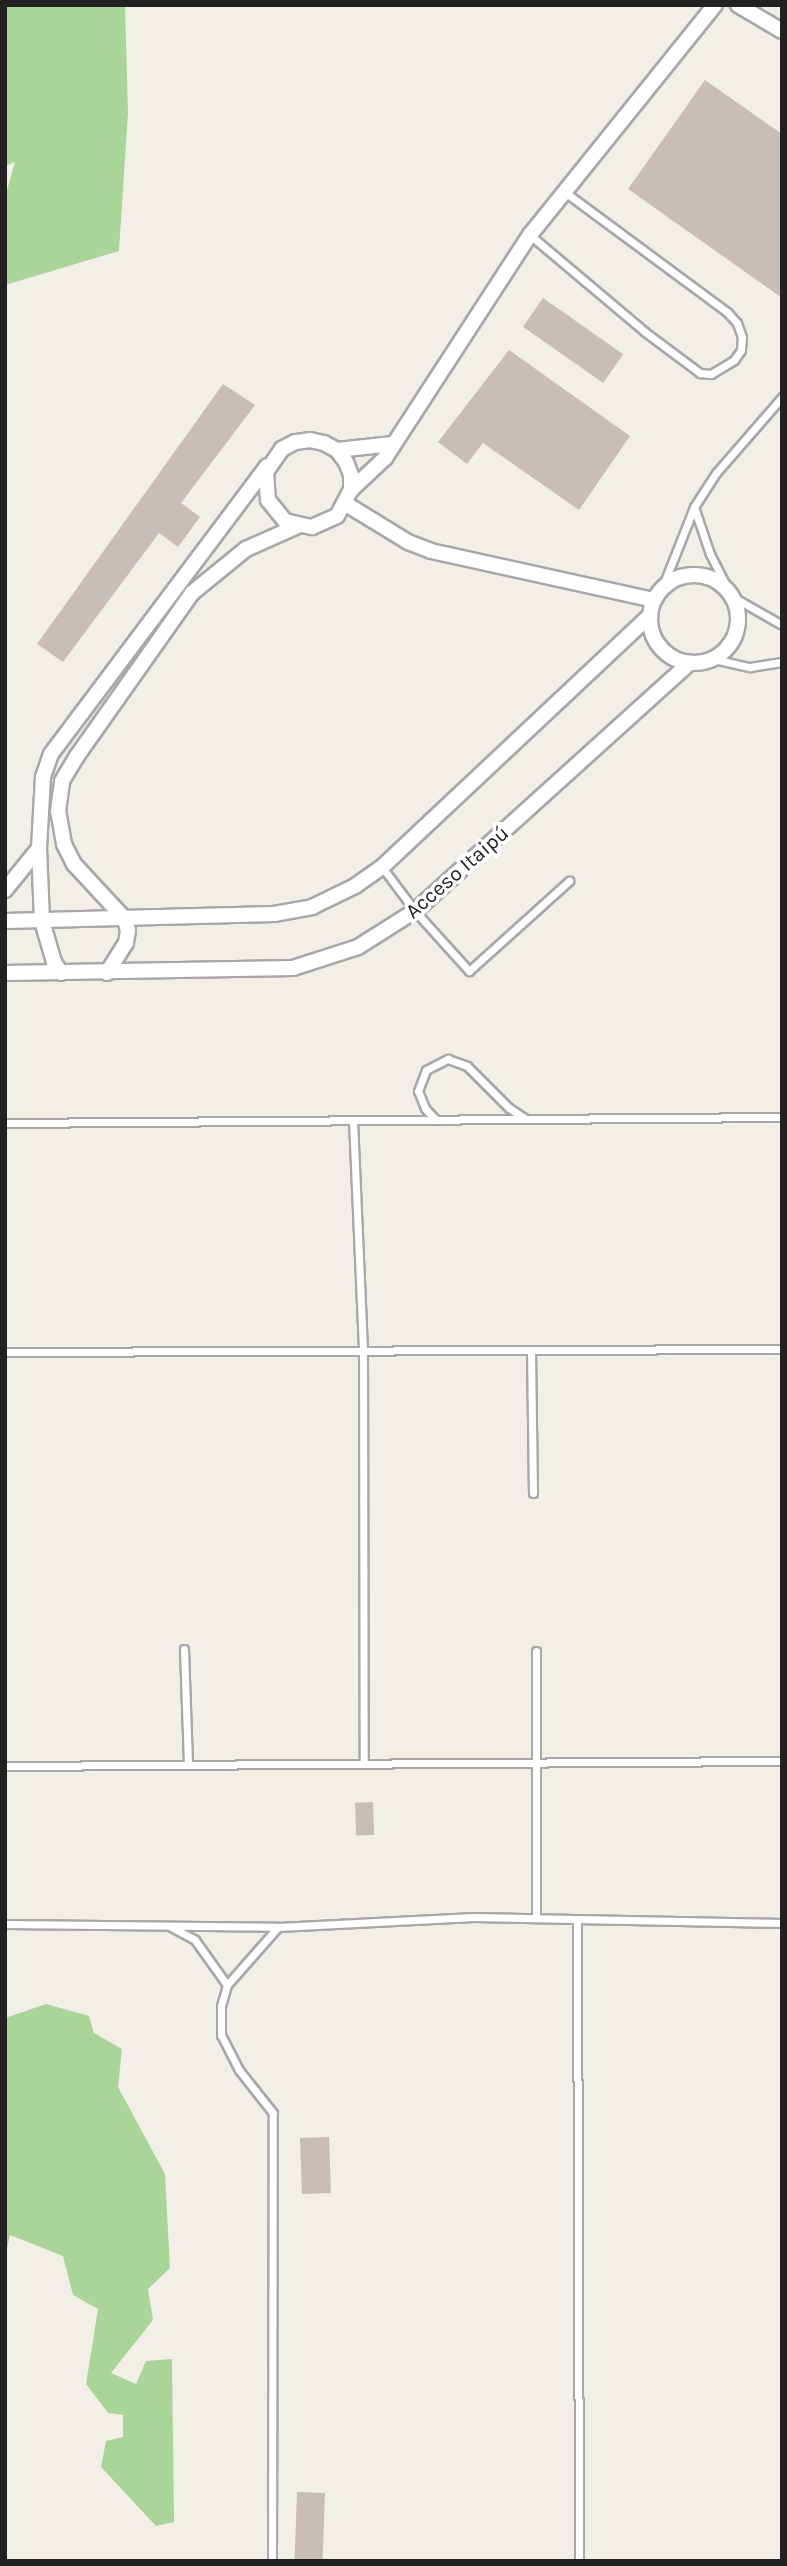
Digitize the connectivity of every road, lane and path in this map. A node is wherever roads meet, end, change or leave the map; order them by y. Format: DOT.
graph roads {
  1 [pos="715,5"];
  2 [pos="738,5"];
  3 [pos="782,31"];
  4 [pos="564,191"];
  5 [pos="530,236"];
  6 [pos="782,397"];
  7 [pos="393,444"];
  8 [pos="337,450"];
  9 [pos="272,460"];
  10 [pos="349,497"];
  11 [pos="694,507"];
  12 [pos="298,526"];
  13 [pos="662,587"];
  14 [pos="731,593"];
  15 [pos="653,600"];
  16 [pos="649,615"];
  17 [pos="782,625"];
  18 [pos="714,659"];
  19 [pos="782,662"];
  20 [pos="689,663"];
  21 [pos="39,848"];
  22 [pos="382,867"];
  23 [pos="569,881"];
  24 [pos="5,890"];
  25 [pos="415,911"];
  26 [pos="124,918"];
  27 [pos="5,921"];
  28 [pos="42,921"];
  29 [pos="5,973"];
  30 [pos="61,973"];
  31 [pos="107,973"];
  32 [pos="782,1117"];
  33 [pos="527,1119"];
  34 [pos="353,1120"];
  35 [pos="436,1120"];
  36 [pos="5,1123"];
  37 [pos="782,1349"];
  38 [pos="531,1350"];
  39 [pos="363,1351"];
  40 [pos="5,1352"];
  41 [pos="533,1493"];
  42 [pos="184,1649"];
  43 [pos="536,1651"];
  44 [pos="782,1761"];
  45 [pos="537,1762"];
  46 [pos="364,1764"];
  47 [pos="188,1765"];
  48 [pos="5,1766"];
  49 [pos="536,1918"];
  50 [pos="577,1919"];
  51 [pos="782,1923"];
  52 [pos="5,1924"];
  53 [pos="171,1926"];
  54 [pos="278,1927"];
  55 [pos="227,1986"];
  56 [pos="272,2561"];
  57 [pos="579,2561"];
  1 -- 4 [label="street"];
  2 -- 3 [label="street"];
  4 -- 5 [label="street"];
  4 -- 5 [label="lane"];
  5 -- 7 [label="street"];
  6 -- 11 [label="lane"];
  7 -- 8 [label="street"];
  7 -- 10 [label="street"];
  8 -- 9 [label="street"];
  8 -- 10 [label="street"];
  9 -- 12 [label="street"];
  9 -- 21 [label="street"];
  10 -- 12 [label="street"];
  10 -- 15 [label="street"];
  11 -- 13 [label="lane"];
  11 -- 14 [label="lane"];
  12 -- 26 [label="street"];
  13 -- 14 [label="street"];
  13 -- 15 [label="street"];
  14 -- 17 [label="lane"];
  14 -- 18 [label="street"];
  15 -- 16 [label="street"];
  16 -- 20 [label="street"];
  16 -- 22 [label="street"];
  18 -- 19 [label="lane"];
  18 -- 20 [label="street"];
  20 -- 25 [label="street, Acceso Itaipú"];
  21 -- 24 [label="street"];
  21 -- 28 [label="street"];
  22 -- 25 [label="lane"];
  22 -- 26 [label="street"];
  23 -- 25 [label="lane"];
  25 -- 31 [label="street, Acceso Itaipú"];
  26 -- 28 [label="street"];
  26 -- 31 [label="street"];
  27 -- 28 [label="street"];
  28 -- 30 [label="street"];
  29 -- 30 [label="street, Acceso Itaipú"];
  30 -- 31 [label="street, Acceso Itaipú"];
  32 -- 33 [label="lane"];
  33 -- 35 [label="lane"];
  33 -- 35 [label="lane"];
  34 -- 35 [label="lane"];
  34 -- 36 [label="lane"];
  34 -- 39 [label="lane"];
  37 -- 38 [label="lane"];
  38 -- 39 [label="lane"];
  38 -- 41 [label="lane"];
  39 -- 40 [label="lane"];
  39 -- 46 [label="lane"];
  42 -- 47 [label="lane"];
  43 -- 45 [label="lane"];
  44 -- 45 [label="lane"];
  45 -- 46 [label="lane"];
  45 -- 49 [label="lane"];
  46 -- 47 [label="lane"];
  47 -- 48 [label="lane"];
  49 -- 50 [label="lane"];
  49 -- 54 [label="lane"];
  50 -- 51 [label="lane"];
  50 -- 57 [label="lane"];
  52 -- 53 [label="lane"];
  53 -- 54 [label="lane"];
  53 -- 55 [label="lane"];
  54 -- 55 [label="lane"];
  55 -- 56 [label="lane"];
}
